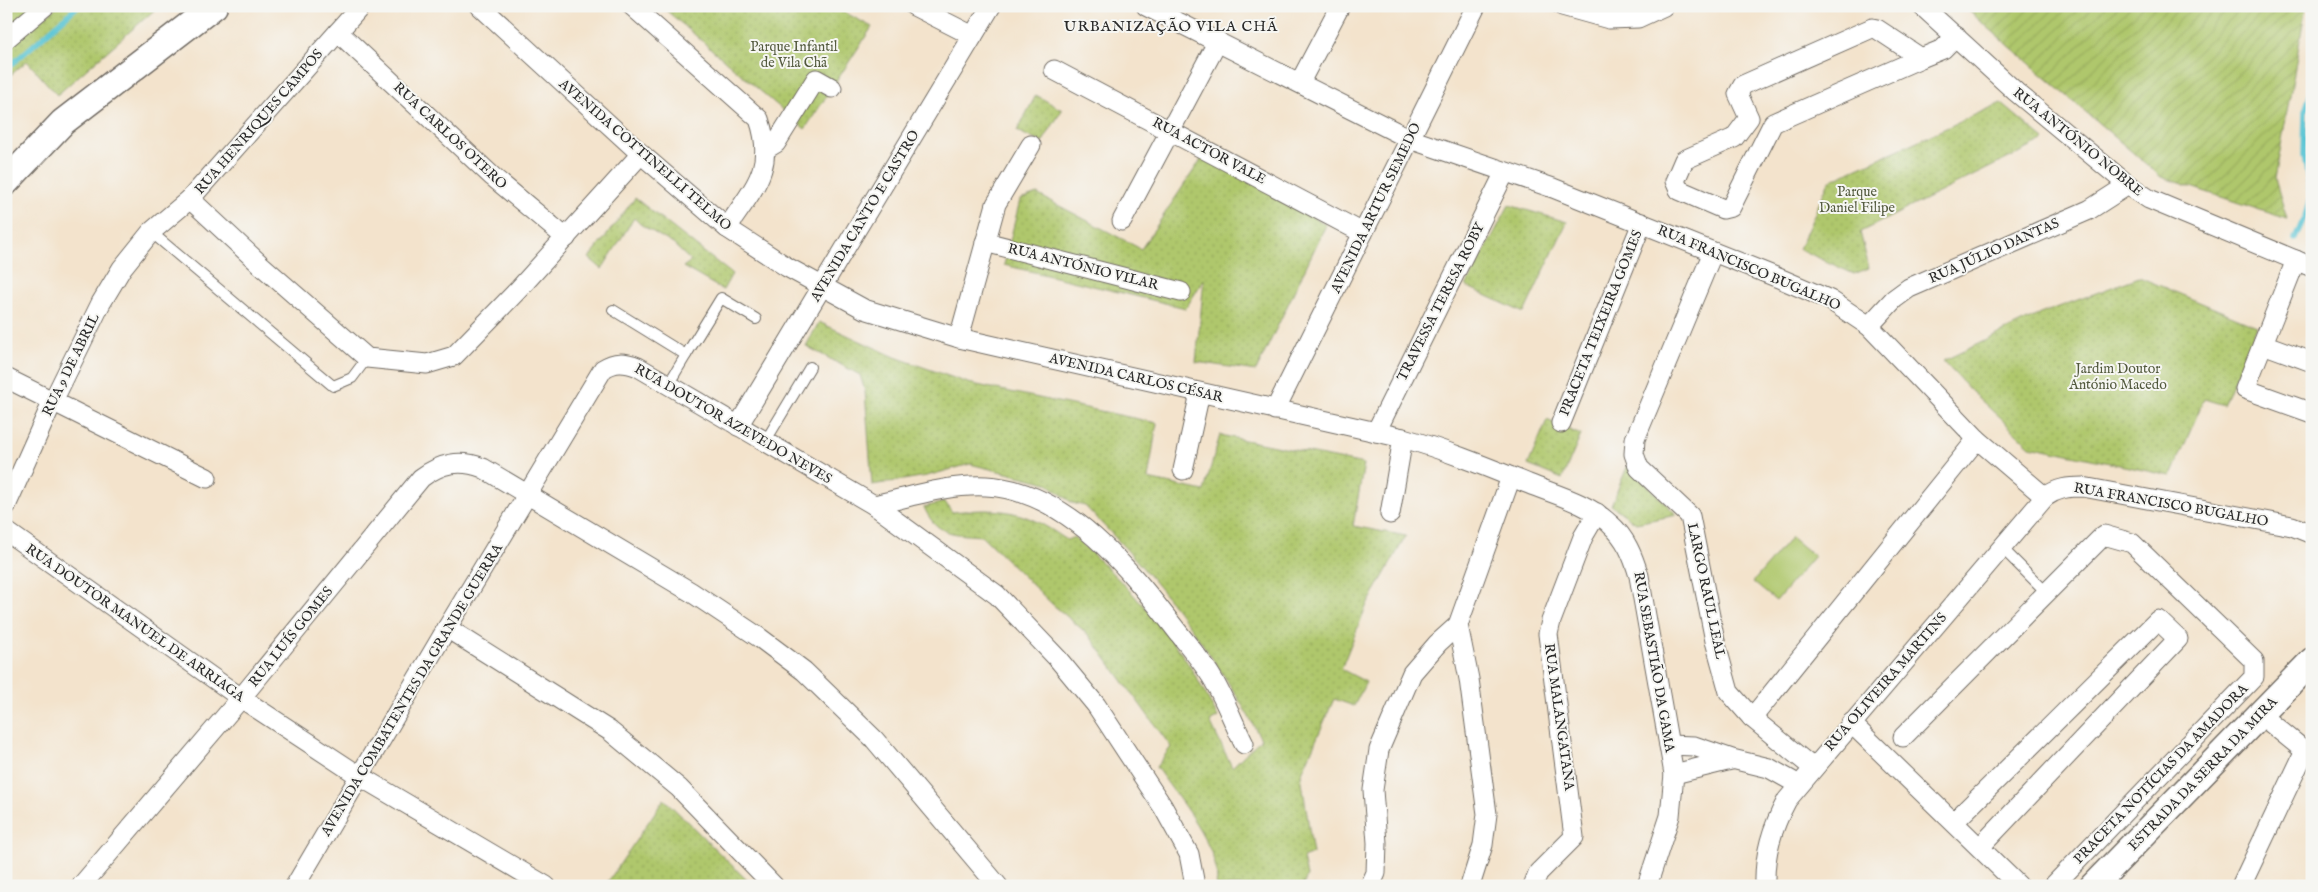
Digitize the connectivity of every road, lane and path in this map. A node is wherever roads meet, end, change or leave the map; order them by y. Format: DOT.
graph roads {
  1 [pos="46,6"];
  2 [pos="214,6"];
  3 [pos="361,6"];
  4 [pos="480,6"];
  5 [pos="632,6"];
  6 [pos="914,6"];
  7 [pos="991,6"];
  8 [pos="1146,6"];
  9 [pos="1340,6"];
  10 [pos="1476,6"];
  11 [pos="1562,6"];
  12 [pos="1664,6"];
  13 [pos="1922,6"];
  14 [pos="338,32"];
  15 [pos="974,36"];
  16 [pos="1956,36"];
  17 [pos="6,39"];
  18 [pos="1218,41"];
  19 [pos="1897,42"];
  20 [pos="1921,58"];
  21 [pos="1054,70"];
  22 [pos="1883,74"];
  23 [pos="1300,82"];
  24 [pos="832,88"];
  25 [pos="1750,118"];
  26 [pos="1773,123"];
  27 [pos="1169,130"];
  28 [pos="1410,139"];
  29 [pos="1031,145"];
  30 [pos="766,149"];
  31 [pos="641,154"];
  32 [pos="1505,172"];
  33 [pos="6,182"];
  34 [pos="2128,185"];
  35 [pos="190,198"];
  36 [pos="1122,221"];
  37 [pos="1642,223"];
  38 [pos="727,228"];
  39 [pos="151,232"];
  40 [pos="1363,233"];
  41 [pos="566,238"];
  42 [pos="985,242"];
  43 [pos="1713,252"];
  44 [pos="2304,264"];
  45 [pos="822,287"];
  46 [pos="1181,292"];
  47 [pos="613,310"];
  48 [pos="756,319"];
  49 [pos="1868,326"];
  50 [pos="959,338"];
  51 [pos="2263,344"];
  52 [pos="686,355"];
  53 [pos="367,358"];
  54 [pos="2312,362"];
  55 [pos="810,367"];
  56 [pos="6,378"];
  57 [pos="668,385"];
  58 [pos="1200,393"];
  59 [pos="52,403"];
  60 [pos="1275,410"];
  61 [pos="2312,413"];
  62 [pos="1561,423"];
  63 [pos="738,426"];
  64 [pos="1376,432"];
  65 [pos="1403,438"];
  66 [pos="1976,439"];
  67 [pos="766,442"];
  68 [pos="1455,454"];
  69 [pos="1183,470"];
  70 [pos="1511,477"];
  71 [pos="207,478"];
  72 [pos="529,494"];
  73 [pos="2045,497"];
  74 [pos="874,505"];
  75 [pos="6,506"];
  76 [pos="1390,514"];
  77 [pos="1597,514"];
  78 [pos="2312,525"];
  79 [pos="2292,526"];
  80 [pos="6,531"];
  81 [pos="2312,534"];
  82 [pos="2002,548"];
  83 [pos="2047,593"];
  84 [pos="1458,625"];
  85 [pos="447,628"];
  86 [pos="2312,661"];
  87 [pos="241,698"];
  88 [pos="2261,715"];
  89 [pos="1752,718"];
  90 [pos="1851,723"];
  91 [pos="1903,737"];
  92 [pos="1244,744"];
  93 [pos="1669,745"];
  94 [pos="2308,750"];
  95 [pos="1732,759"];
  96 [pos="1814,768"];
  97 [pos="1674,774"];
  98 [pos="361,777"];
  99 [pos="1799,785"];
  100 [pos="1954,822"];
  101 [pos="2096,841"];
  102 [pos="1980,848"];
  103 [pos="2115,862"];
  104 [pos="81,886"];
  105 [pos="295,886"];
  106 [pos="545,886"];
  107 [pos="774,886"];
  108 [pos="998,886"];
  109 [pos="1192,886"];
  110 [pos="1370,886"];
  111 [pos="1470,886"];
  112 [pos="1533,886"];
  113 [pos="1647,886"];
  114 [pos="1765,886"];
  115 [pos="2019,886"];
  116 [pos="2053,886"];
  117 [pos="2093,886"];
  118 [pos="2241,886"];
  1 -- 17 [label="street"];
  2 -- 33 [label="street"];
  3 -- 14 [label="street, RUA HENRIQUES CAMPOS"];
  4 -- 31 [label="street, AVENIDA COTTINELLI TELMO"];
  5 -- 30 [label="street"];
  6 -- 15 [label="street"];
  7 -- 15 [label="street, AVENIDA CANTO E CASTRO"];
  8 -- 18 [label="street, RUA FRANCISCO BUGALHO"];
  9 -- 23 [label="street"];
  10 -- 28 [label="street, AVENIDA ARTUR SEMEDO"];
  11 -- 12 [label="street"];
  13 -- 16 [label="street, RUA ANTÓNIO NOBRE"];
  14 -- 35 [label="street, RUA HENRIQUES CAMPOS"];
  14 -- 41 [label="street, RUA CARLOS OTERO"];
  15 -- 45 [label="street, AVENIDA CANTO E CASTRO"];
  16 -- 20 [label="street"];
  16 -- 34 [label="street, RUA ANTÓNIO NOBRE"];
  18 -- 23 [label="street, RUA FRANCISCO BUGALHO"];
  18 -- 27 [label="street"];
  19 -- 20 [label="street"];
  19 -- 22 [label="street"];
  19 -- 25 [label="street"];
  20 -- 22 [label="street"];
  21 -- 27 [label="street, RUA ACTOR VALE"];
  22 -- 26 [label="street"];
  23 -- 28 [label="street, RUA FRANCISCO BUGALHO"];
  24 -- 30 [label="street"];
  25 -- 26 [label="street"];
  25 -- 26 [label="street"];
  27 -- 36 [label="street"];
  27 -- 40 [label="street, RUA ACTOR VALE"];
  28 -- 32 [label="street, RUA FRANCISCO BUGALHO"];
  28 -- 40 [label="street, AVENIDA ARTUR SEMEDO"];
  29 -- 42 [label="street"];
  30 -- 38 [label="street"];
  31 -- 38 [label="street, AVENIDA COTTINELLI TELMO"];
  31 -- 41 [label="street"];
  32 -- 37 [label="street, RUA FRANCISCO BUGALHO"];
  32 -- 64 [label="street, TRAVESSA TERESA ROBY"];
  34 -- 44 [label="street, RUA ANTÓNIO NOBRE"];
  34 -- 49 [label="street, RUA JÚLIO DANTAS"];
  35 -- 39 [label="street, RUA HENRIQUES CAMPOS"];
  35 -- 53 [label="street"];
  37 -- 43 [label="street, RUA FRANCISCO BUGALHO"];
  37 -- 62 [label="street, PRACETA TEIXEIRA GOMES"];
  38 -- 45 [label="street, AVENIDA COTTINELLI TELMO"];
  39 -- 53 [label="lane"];
  39 -- 59 [label="street, RUA 9 DE ABRIL"];
  40 -- 60 [label="street, AVENIDA ARTUR SEMEDO"];
  41 -- 53 [label="street"];
  42 -- 46 [label="street, RUA ANTÓNIO VILAR"];
  42 -- 50 [label="street"];
  43 -- 49 [label="street, RUA FRANCISCO BUGALHO"];
  43 -- 89 [label="street, LARGO RAUL LEAL"];
  44 -- 51 [label="street"];
  45 -- 50 [label="street, AVENIDA CARLOS CÉSAR"];
  45 -- 63 [label="street, AVENIDA CANTO E CASTRO"];
  47 -- 52 [label="lane"];
  48 -- 52 [label="lane"];
  49 -- 66 [label="street, RUA FRANCISCO BUGALHO"];
  50 -- 58 [label="street, AVENIDA CARLOS CÉSAR"];
  51 -- 54 [label="street"];
  51 -- 61 [label="street"];
  52 -- 57 [label="lane"];
  55 -- 67 [label="lane"];
  56 -- 59 [label="street"];
  57 -- 63 [label="street, RUA DOUTOR AZEVEDO NEVES"];
  57 -- 72 [label="street, RUA DOUTOR AZEVEDO NEVES"];
  58 -- 60 [label="street, AVENIDA CARLOS CÉSAR"];
  58 -- 69 [label="street"];
  59 -- 71 [label="street"];
  59 -- 75 [label="street, RUA 9 DE ABRIL"];
  60 -- 64 [label="street, AVENIDA CARLOS CÉSAR"];
  63 -- 67 [label="street, RUA DOUTOR AZEVEDO NEVES"];
  64 -- 65 [label="street, AVENIDA CARLOS CÉSAR"];
  65 -- 68 [label="street, AVENIDA CARLOS CÉSAR"];
  65 -- 76 [label="street"];
  66 -- 73 [label="street, RUA FRANCISCO BUGALHO"];
  66 -- 89 [label="street"];
  67 -- 74 [label="street, RUA DOUTOR AZEVEDO NEVES"];
  68 -- 70 [label="street, RUA SEBASTIÃO DA GAMA"];
  70 -- 77 [label="street, RUA SEBASTIÃO DA GAMA"];
  70 -- 84 [label="street"];
  72 -- 85 [label="street, AVENIDA COMBATENTES DA GRANDE GUERRA"];
  72 -- 87 [label="street, RUA LUÍS GOMES"];
  72 -- 108 [label="street"];
  73 -- 79 [label="street, RUA FRANCISCO BUGALHO"];
  73 -- 82 [label="street, RUA OLIVEIRA MARTINS"];
  74 -- 92 [label="street"];
  74 -- 109 [label="street, RUA DOUTOR AZEVEDO NEVES"];
  77 -- 93 [label="street, RUA SEBASTIÃO DA GAMA"];
  77 -- 112 [label="street, RUA MALANGATANA"];
  78 -- 79 [label="street, RUA FRANCISCO BUGALHO"];
  79 -- 81 [label="street, RUA FRANCISCO BUGALHO"];
  80 -- 87 [label="street, RUA DOUTOR MANUEL DE ARRIAGA"];
  82 -- 83 [label="lane"];
  82 -- 90 [label="street, RUA OLIVEIRA MARTINS"];
  83 -- 91 [label="street, PRACETA NOTÍCIAS DA AMADORA"];
  83 -- 101 [label="street, PRACETA NOTÍCIAS DA AMADORA"];
  84 -- 110 [label="street"];
  84 -- 111 [label="street"];
  85 -- 98 [label="street, AVENIDA COMBATENTES DA GRANDE GUERRA"];
  85 -- 107 [label="street"];
  86 -- 88 [label="street, ESTRADA DA SERRA DA MIRA"];
  87 -- 98 [label="street, RUA DOUTOR MANUEL DE ARRIAGA"];
  87 -- 104 [label="street, RUA LUÍS GOMES"];
  88 -- 94 [label="street"];
  88 -- 103 [label="street, ESTRADA DA SERRA DA MIRA"];
  89 -- 96 [label="street, LARGO RAUL LEAL"];
  90 -- 96 [label="street, RUA OLIVEIRA MARTINS"];
  90 -- 100 [label="street"];
  93 -- 95 [label="street"];
  93 -- 97 [label="street, RUA SEBASTIÃO DA GAMA"];
  94 -- 118 [label="street"];
  95 -- 97 [label="street"];
  95 -- 99 [label="street"];
  96 -- 99 [label="street, RUA OLIVEIRA MARTINS"];
  97 -- 113 [label="street, RUA SEBASTIÃO DA GAMA"];
  98 -- 105 [label="street, AVENIDA COMBATENTES DA GRANDE GUERRA"];
  98 -- 106 [label="street, RUA DOUTOR MANUEL DE ARRIAGA"];
  99 -- 114 [label="street, RUA OLIVEIRA MARTINS"];
  100 -- 102 [label="street"];
  100 -- 102 [label="street"];
  101 -- 103 [label="street"];
  101 -- 116 [label="street, PRACETA NOTÍCIAS DA AMADORA"];
  102 -- 115 [label="street"];
  103 -- 117 [label="street, ESTRADA DA SERRA DA MIRA"];
}
